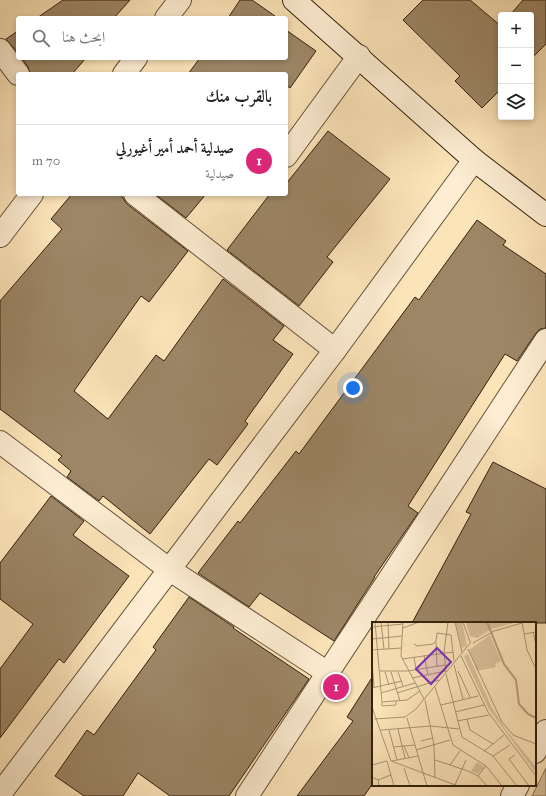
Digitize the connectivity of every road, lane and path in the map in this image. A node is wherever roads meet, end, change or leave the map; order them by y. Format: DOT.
graph roads {
  1 [pos="180,0"];
  2 [pos="294,0"];
  3 [pos="168,16"];
  4 [pos="0,50"];
  5 [pos="359,56"];
  6 [pos="134,60"];
  7 [pos="16,72"];
  8 [pos="126,72"];
  9 [pos="288,153"];
  10 [pos="474,160"];
  11 [pos="30,196"];
  12 [pos="138,196"];
  13 [pos="546,215"];
  14 [pos="0,236"];
  15 [pos="546,340"];
  16 [pos="335,350"];
  17 [pos="0,442"];
  18 [pos="170,570"];
  19 [pos="328,673"];
  20 [pos="546,731"];
  21 [pos="536,750"];
  22 [pos="517,786"];
  23 [pos="0,794"];
  24 [pos="247,796"];
  25 [pos="512,796"];
  1 -- 3 [label="street"];
  2 -- 5 [label="street"];
  4 -- 7 [label="street"];
  5 -- 9 [label="street"];
  5 -- 10 [label="street"];
  6 -- 8 [label="street"];
  10 -- 13 [label="street"];
  10 -- 16 [label="street"];
  11 -- 14 [label="street"];
  12 -- 16 [label="street"];
  15 -- 19 [label="street"];
  16 -- 18 [label="street"];
  17 -- 18 [label="street"];
  18 -- 19 [label="street"];
  18 -- 23 [label="street"];
  19 -- 24 [label="street"];
  20 -- 21 [label="street"];
  22 -- 25 [label="street"];
}
